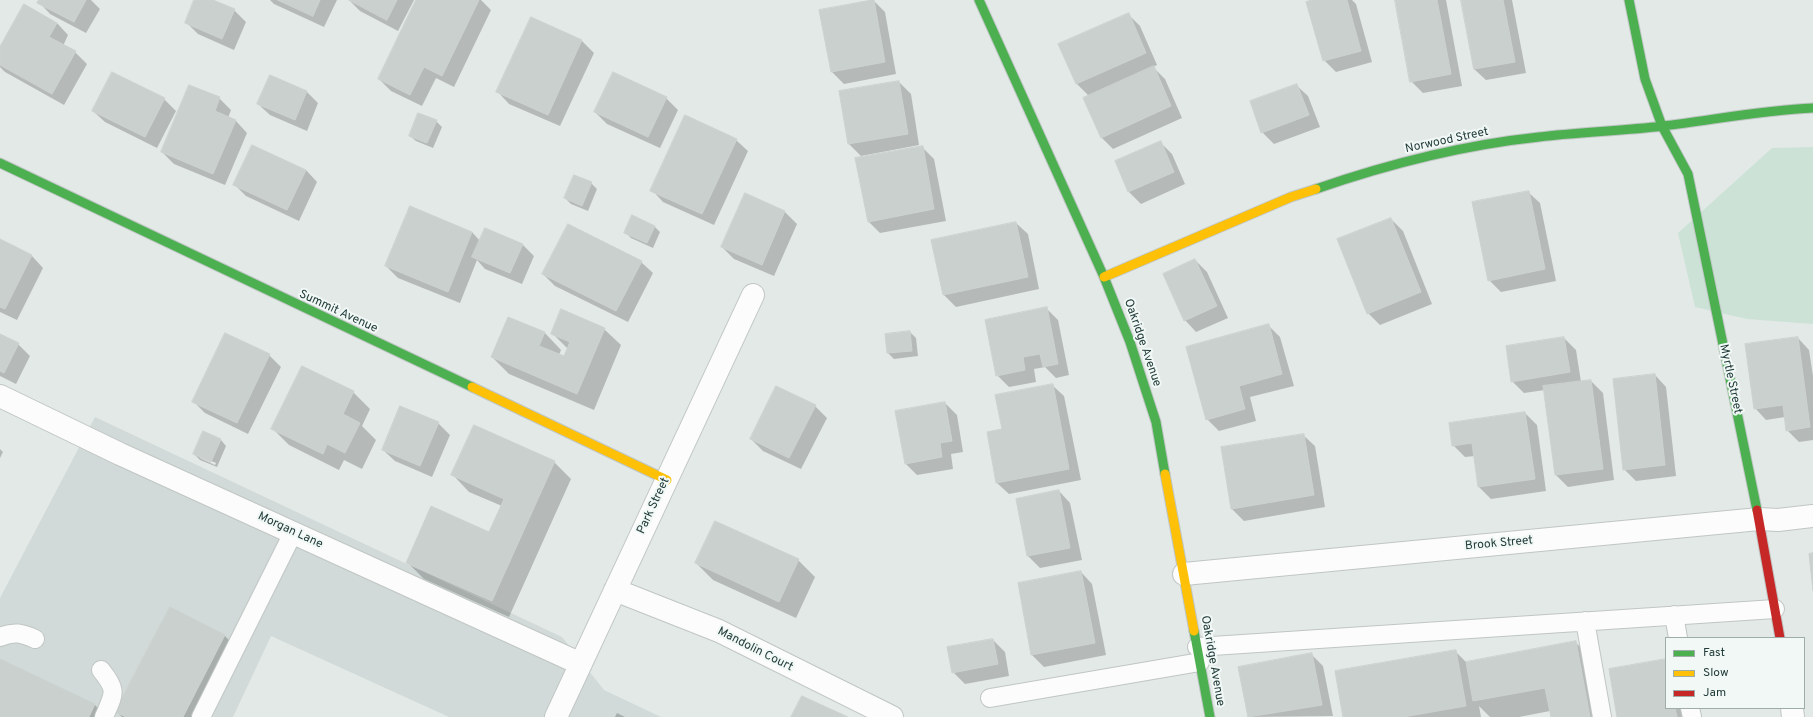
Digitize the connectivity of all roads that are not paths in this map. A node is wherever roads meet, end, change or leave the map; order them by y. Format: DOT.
graph roads {
  1 [pos="979,0"];
  2 [pos="1629,0"];
  3 [pos="1813,102"];
  4 [pos="1813,108"];
  5 [pos="1791,109"];
  6 [pos="1662,126"];
  7 [pos="0,163"];
  8 [pos="1104,277"];
  9 [pos="753,295"];
  10 [pos="0,396"];
  11 [pos="667,480"];
  12 [pos="1813,516"];
  13 [pos="1759,519"];
  14 [pos="293,533"];
  15 [pos="1184,574"];
  16 [pos="615,590"];
  17 [pos="1775,608"];
  18 [pos="1674,615"];
  19 [pos="1585,621"];
  20 [pos="0,637"];
  21 [pos="1678,637"];
  22 [pos="1780,637"];
  23 [pos="35,639"];
  24 [pos="1199,654"];
  25 [pos="581,664"];
  26 [pos="101,670"];
  27 [pos="990,698"];
  28 [pos="104,717"];
  29 [pos="201,717"];
  30 [pos="556,717"];
  31 [pos="892,717"];
  32 [pos="1210,717"];
  33 [pos="1602,717"];
  1 -- 8 [label="street, Oakridge Avenue"];
  2 -- 6 [label="street, Myrtle Street"];
  3 -- 5 [label="street"];
  4 -- 5 [label="street, Norwood Street"];
  5 -- 6 [label="street, Norwood Street"];
  6 -- 8 [label="street, Norwood Street"];
  6 -- 13 [label="street, Myrtle Street"];
  7 -- 11 [label="street, Summit Avenue"];
  8 -- 15 [label="street, Oakridge Avenue"];
  9 -- 11 [label="street, Park Street"];
  10 -- 14 [label="street, Morgan Lane"];
  11 -- 16 [label="street, Park Street"];
  12 -- 13 [label="street, Brook Street"];
  13 -- 15 [label="street, Brook Street"];
  13 -- 17 [label="street, Myrtle Street"];
  14 -- 25 [label="street, Morgan Lane"];
  14 -- 29 [label="lane"];
  15 -- 24 [label="street, Oakridge Avenue"];
  16 -- 25 [label="street, Park Street"];
  16 -- 31 [label="street, Mandolin Court"];
  17 -- 18 [label="lane"];
  17 -- 22 [label="street, Myrtle Street"];
  18 -- 19 [label="lane"];
  18 -- 21 [label="lane"];
  19 -- 24 [label="lane"];
  19 -- 33 [label="lane"];
  20 -- 23 [label="lane"];
  24 -- 27 [label="lane"];
  24 -- 32 [label="street, Oakridge Avenue"];
  25 -- 30 [label="street, Park Street"];
  26 -- 28 [label="lane"];
}
